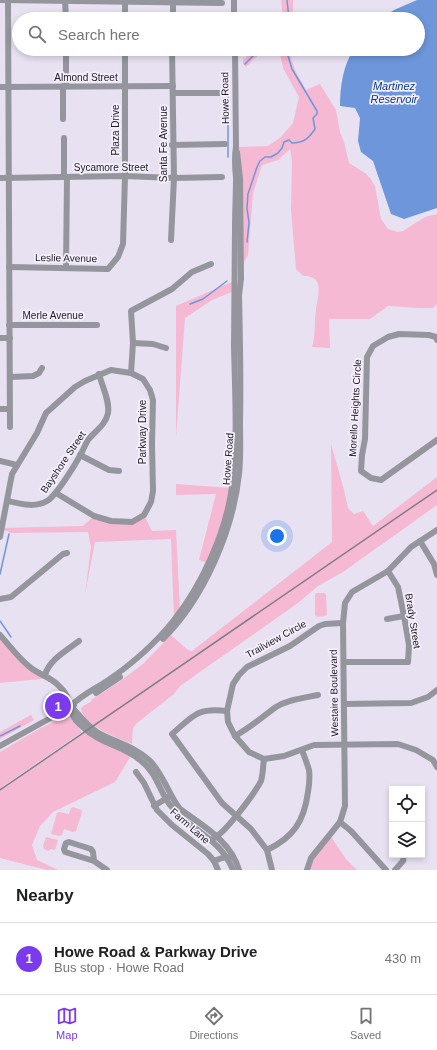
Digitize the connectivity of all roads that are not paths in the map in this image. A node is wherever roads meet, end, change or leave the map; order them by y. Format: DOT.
graph roads {
  1 [pos="0,0"];
  2 [pos="8,0"];
  3 [pos="65,0"];
  4 [pos="125,0"];
  5 [pos="234,0"];
  6 [pos="173,1"];
  7 [pos="222,2"];
  8 [pos="66,12"];
  9 [pos="125,12"];
  10 [pos="173,12"];
  11 [pos="234,12"];
  12 [pos="66,56"];
  13 [pos="125,56"];
  14 [pos="172,56"];
  15 [pos="235,56"];
  16 [pos="65,86"];
  17 [pos="0,87"];
  18 [pos="8,87"];
  19 [pos="125,87"];
  20 [pos="173,90"];
  21 [pos="224,93"];
  22 [pos="63,119"];
  23 [pos="64,138"];
  24 [pos="225,144"];
  25 [pos="172,145"];
  26 [pos="125,176"];
  27 [pos="65,177"];
  28 [pos="222,177"];
  29 [pos="0,178"];
  30 [pos="9,178"];
  31 [pos="174,178"];
  32 [pos="171,240"];
  33 [pos="118,257"];
  34 [pos="210,264"];
  35 [pos="9,267"];
  36 [pos="66,268"];
  37 [pos="9,325"];
  38 [pos="96,325"];
  39 [pos="0,338"];
  40 [pos="10,338"];
  41 [pos="437,340"];
  42 [pos="133,343"];
  43 [pos="166,348"];
  44 [pos="42,368"];
  45 [pos="131,372"];
  46 [pos="99,374"];
  47 [pos="10,377"];
  48 [pos="0,409"];
  49 [pos="9,409"];
  50 [pos="10,427"];
  51 [pos="437,440"];
  52 [pos="80,455"];
  53 [pos="0,461"];
  54 [pos="17,465"];
  55 [pos="119,471"];
  56 [pos="56,493"];
  57 [pos="8,501"];
  58 [pos="437,530"];
  59 [pos="0,537"];
  60 [pos="420,541"];
  61 [pos="67,553"];
  62 [pos="388,571"];
  63 [pos="437,574"];
  64 [pos="0,599"];
  65 [pos="404,616"];
  66 [pos="387,619"];
  67 [pos="343,623"];
  68 [pos="0,634"];
  69 [pos="79,640"];
  70 [pos="344,662"];
  71 [pos="45,676"];
  72 [pos="437,690"];
  73 [pos="318,695"];
  74 [pos="344,704"];
  75 [pos="71,706"];
  76 [pos="227,711"];
  77 [pos="235,736"];
  78 [pos="344,744"];
  79 [pos="0,746"];
  80 [pos="302,750"];
  81 [pos="437,754"];
  82 [pos="264,759"];
  83 [pos="433,760"];
  84 [pos="437,767"];
  85 [pos="136,772"];
  86 [pos="168,797"];
  87 [pos="154,806"];
  88 [pos="236,815"];
  89 [pos="340,822"];
  90 [pos="207,837"];
  91 [pos="217,837"];
  92 [pos="267,850"];
  93 [pos="227,857"];
  94 [pos="234,857"];
  95 [pos="404,858"];
  96 [pos="94,861"];
  97 [pos="214,861"];
  98 [pos="107,870"];
  99 [pos="218,870"];
  100 [pos="233,870"];
  101 [pos="238,870"];
  102 [pos="272,870"];
  103 [pos="307,870"];
  104 [pos="386,870"];
  105 [pos="395,870"];
  1 -- 2 [label="street"];
  2 -- 3 [label="street"];
  2 -- 18 [label="street"];
  3 -- 4 [label="street"];
  3 -- 8 [label="street"];
  4 -- 6 [label="street"];
  4 -- 9 [label="street"];
  5 -- 11 [label="street"];
  6 -- 7 [label="street"];
  6 -- 10 [label="street"];
  12 -- 16 [label="street"];
  13 -- 19 [label="street, Plaza Drive"];
  14 -- 20 [label="street, Santa Fe Avenue"];
  15 -- 75 [label="street, Howe Road"];
  16 -- 18 [label="street, Almond Street"];
  16 -- 19 [label="street, Almond Street"];
  16 -- 22 [label="street"];
  17 -- 18 [label="street, Almond Street"];
  18 -- 30 [label="street"];
  19 -- 20 [label="street, Almond Street"];
  19 -- 26 [label="street, Plaza Drive"];
  20 -- 21 [label="street, Almond Street"];
  20 -- 25 [label="street, Santa Fe Avenue"];
  23 -- 27 [label="street"];
  24 -- 25 [label="street"];
  25 -- 31 [label="street, Santa Fe Avenue"];
  26 -- 27 [label="street, Sycamore Street"];
  26 -- 31 [label="street, Sycamore Street"];
  26 -- 33 [label="street, Plaza Drive"];
  27 -- 30 [label="street, Sycamore Street"];
  27 -- 36 [label="street"];
  28 -- 31 [label="street, Sycamore Street"];
  29 -- 30 [label="street, Sycamore Street"];
  30 -- 35 [label="street"];
  31 -- 32 [label="street, Santa Fe Avenue"];
  33 -- 36 [label="street, Leslie Avenue"];
  34 -- 42 [label="street"];
  35 -- 36 [label="street, Leslie Avenue"];
  35 -- 37 [label="street"];
  37 -- 38 [label="street, Merle Avenue"];
  37 -- 40 [label="street"];
  39 -- 40 [label="street"];
  40 -- 47 [label="street"];
  41 -- 51 [label="street, Morello Heights Circle"];
  42 -- 43 [label="street"];
  42 -- 45 [label="street"];
  44 -- 47 [label="street"];
  45 -- 46 [label="street"];
  45 -- 56 [label="street, Parkway Drive"];
  46 -- 52 [label="street, Bayshore Street"];
  46 -- 54 [label="street"];
  47 -- 49 [label="street"];
  48 -- 49 [label="street"];
  49 -- 50 [label="street"];
  52 -- 55 [label="street"];
  52 -- 56 [label="street, Bayshore Street"];
  53 -- 54 [label="street"];
  54 -- 57 [label="street"];
  56 -- 57 [label="street, Bayshore Street"];
  57 -- 59 [label="street"];
  58 -- 60 [label="street, Westaire Boulevard"];
  60 -- 62 [label="street, Westaire Boulevard"];
  60 -- 63 [label="street"];
  61 -- 64 [label="street"];
  62 -- 65 [label="street, Brady Street"];
  62 -- 67 [label="street, Westaire Boulevard"];
  65 -- 66 [label="street"];
  65 -- 70 [label="street, Brady Street"];
  67 -- 70 [label="street, Westaire Boulevard"];
  67 -- 76 [label="street, Trailview Circle"];
  68 -- 71 [label="street"];
  69 -- 71 [label="street"];
  70 -- 74 [label="street, Westaire Boulevard"];
  71 -- 75 [label="street"];
  72 -- 74 [label="street"];
  73 -- 77 [label="street"];
  74 -- 78 [label="street, Westaire Boulevard"];
  75 -- 79 [label="street, Howe Road"];
  75 -- 86 [label="street"];
  76 -- 77 [label="street, Trailview Circle"];
  76 -- 88 [label="street"];
  77 -- 82 [label="street, Trailview Circle"];
  78 -- 80 [label="street"];
  78 -- 83 [label="street"];
  78 -- 89 [label="street, Westaire Boulevard"];
  80 -- 82 [label="street"];
  80 -- 92 [label="street"];
  81 -- 83 [label="street"];
  82 -- 88 [label="street"];
  83 -- 84 [label="street"];
  85 -- 87 [label="street, Farm Lane"];
  86 -- 87 [label="street, Farm Lane"];
  86 -- 90 [label="street"];
  86 -- 91 [label="street"];
  87 -- 97 [label="street, Farm Lane"];
  88 -- 91 [label="street"];
  88 -- 92 [label="street"];
  89 -- 103 [label="street, Westaire Boulevard"];
  89 -- 104 [label="street"];
  90 -- 91 [label="street"];
  90 -- 93 [label="street"];
  91 -- 94 [label="street"];
  92 -- 102 [label="street"];
  93 -- 94 [label="street"];
  93 -- 97 [label="street"];
  93 -- 100 [label="street"];
  94 -- 101 [label="street"];
  95 -- 105 [label="street"];
  96 -- 96 [label="street"];
  96 -- 98 [label="street"];
  97 -- 99 [label="street, Farm Lane"];
}
